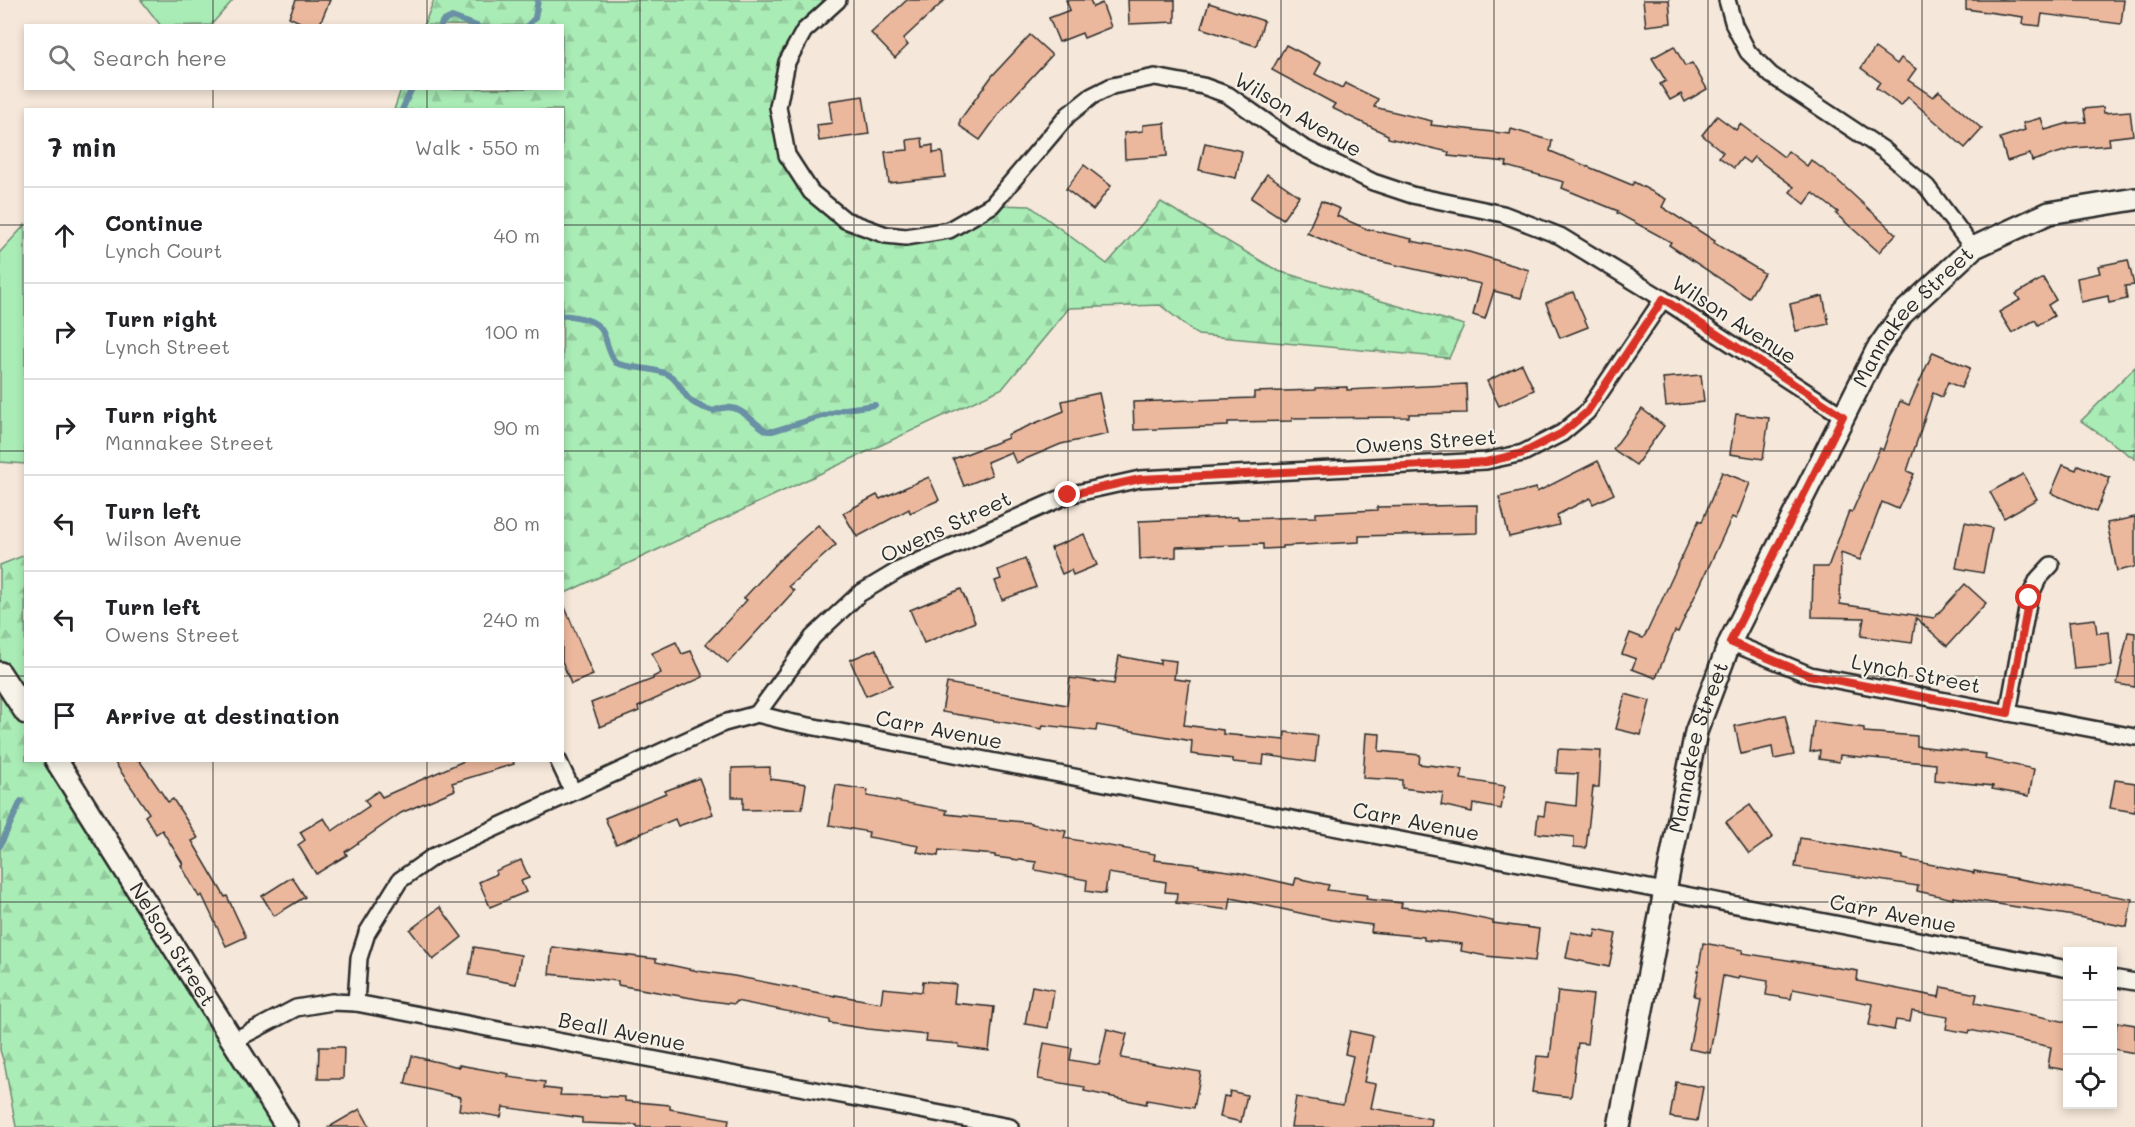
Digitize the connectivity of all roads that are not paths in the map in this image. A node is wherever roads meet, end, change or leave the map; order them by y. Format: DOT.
graph roads {
  1 [pos="838,0"];
  2 [pos="1727,0"];
  3 [pos="2135,199"];
  4 [pos="1973,248"];
  5 [pos="1663,299"];
  6 [pos="1843,416"];
  7 [pos="2051,565"];
  8 [pos="1730,642"];
  9 [pos="0,673"];
  10 [pos="24,710"];
  11 [pos="2008,713"];
  12 [pos="757,714"];
  13 [pos="2135,737"];
  14 [pos="57,762"];
  15 [pos="559,762"];
  16 [pos="573,792"];
  17 [pos="1665,892"];
  18 [pos="2063,968"];
  19 [pos="2117,979"];
  20 [pos="2135,982"];
  21 [pos="356,1003"];
  22 [pos="233,1041"];
  23 [pos="287,1127"];
  24 [pos="1010,1127"];
  25 [pos="1619,1127"];
  1 -- 5 [label="street, Wilson Avenue"];
  2 -- 4 [label="street"];
  3 -- 4 [label="street, Mannakee Street"];
  4 -- 6 [label="street, Mannakee Street"];
  5 -- 6 [label="street, Wilson Avenue"];
  5 -- 12 [label="street, Owens Street"];
  6 -- 8 [label="street, Mannakee Street"];
  7 -- 11 [label="street"];
  8 -- 11 [label="street, Lynch Street"];
  8 -- 17 [label="street, Mannakee Street"];
  9 -- 10 [label="street"];
  11 -- 13 [label="street, Lynch Street"];
  12 -- 16 [label="street"];
  12 -- 17 [label="street, Carr Avenue"];
  14 -- 22 [label="street, Nelson Street"];
  15 -- 16 [label="street"];
  16 -- 21 [label="street"];
  17 -- 18 [label="street, Carr Avenue"];
  17 -- 25 [label="street, Mannakee Street"];
  19 -- 20 [label="street"];
  21 -- 22 [label="street, Beall Avenue"];
  21 -- 24 [label="street, Beall Avenue"];
  22 -- 23 [label="street, Nelson Street"];
}
